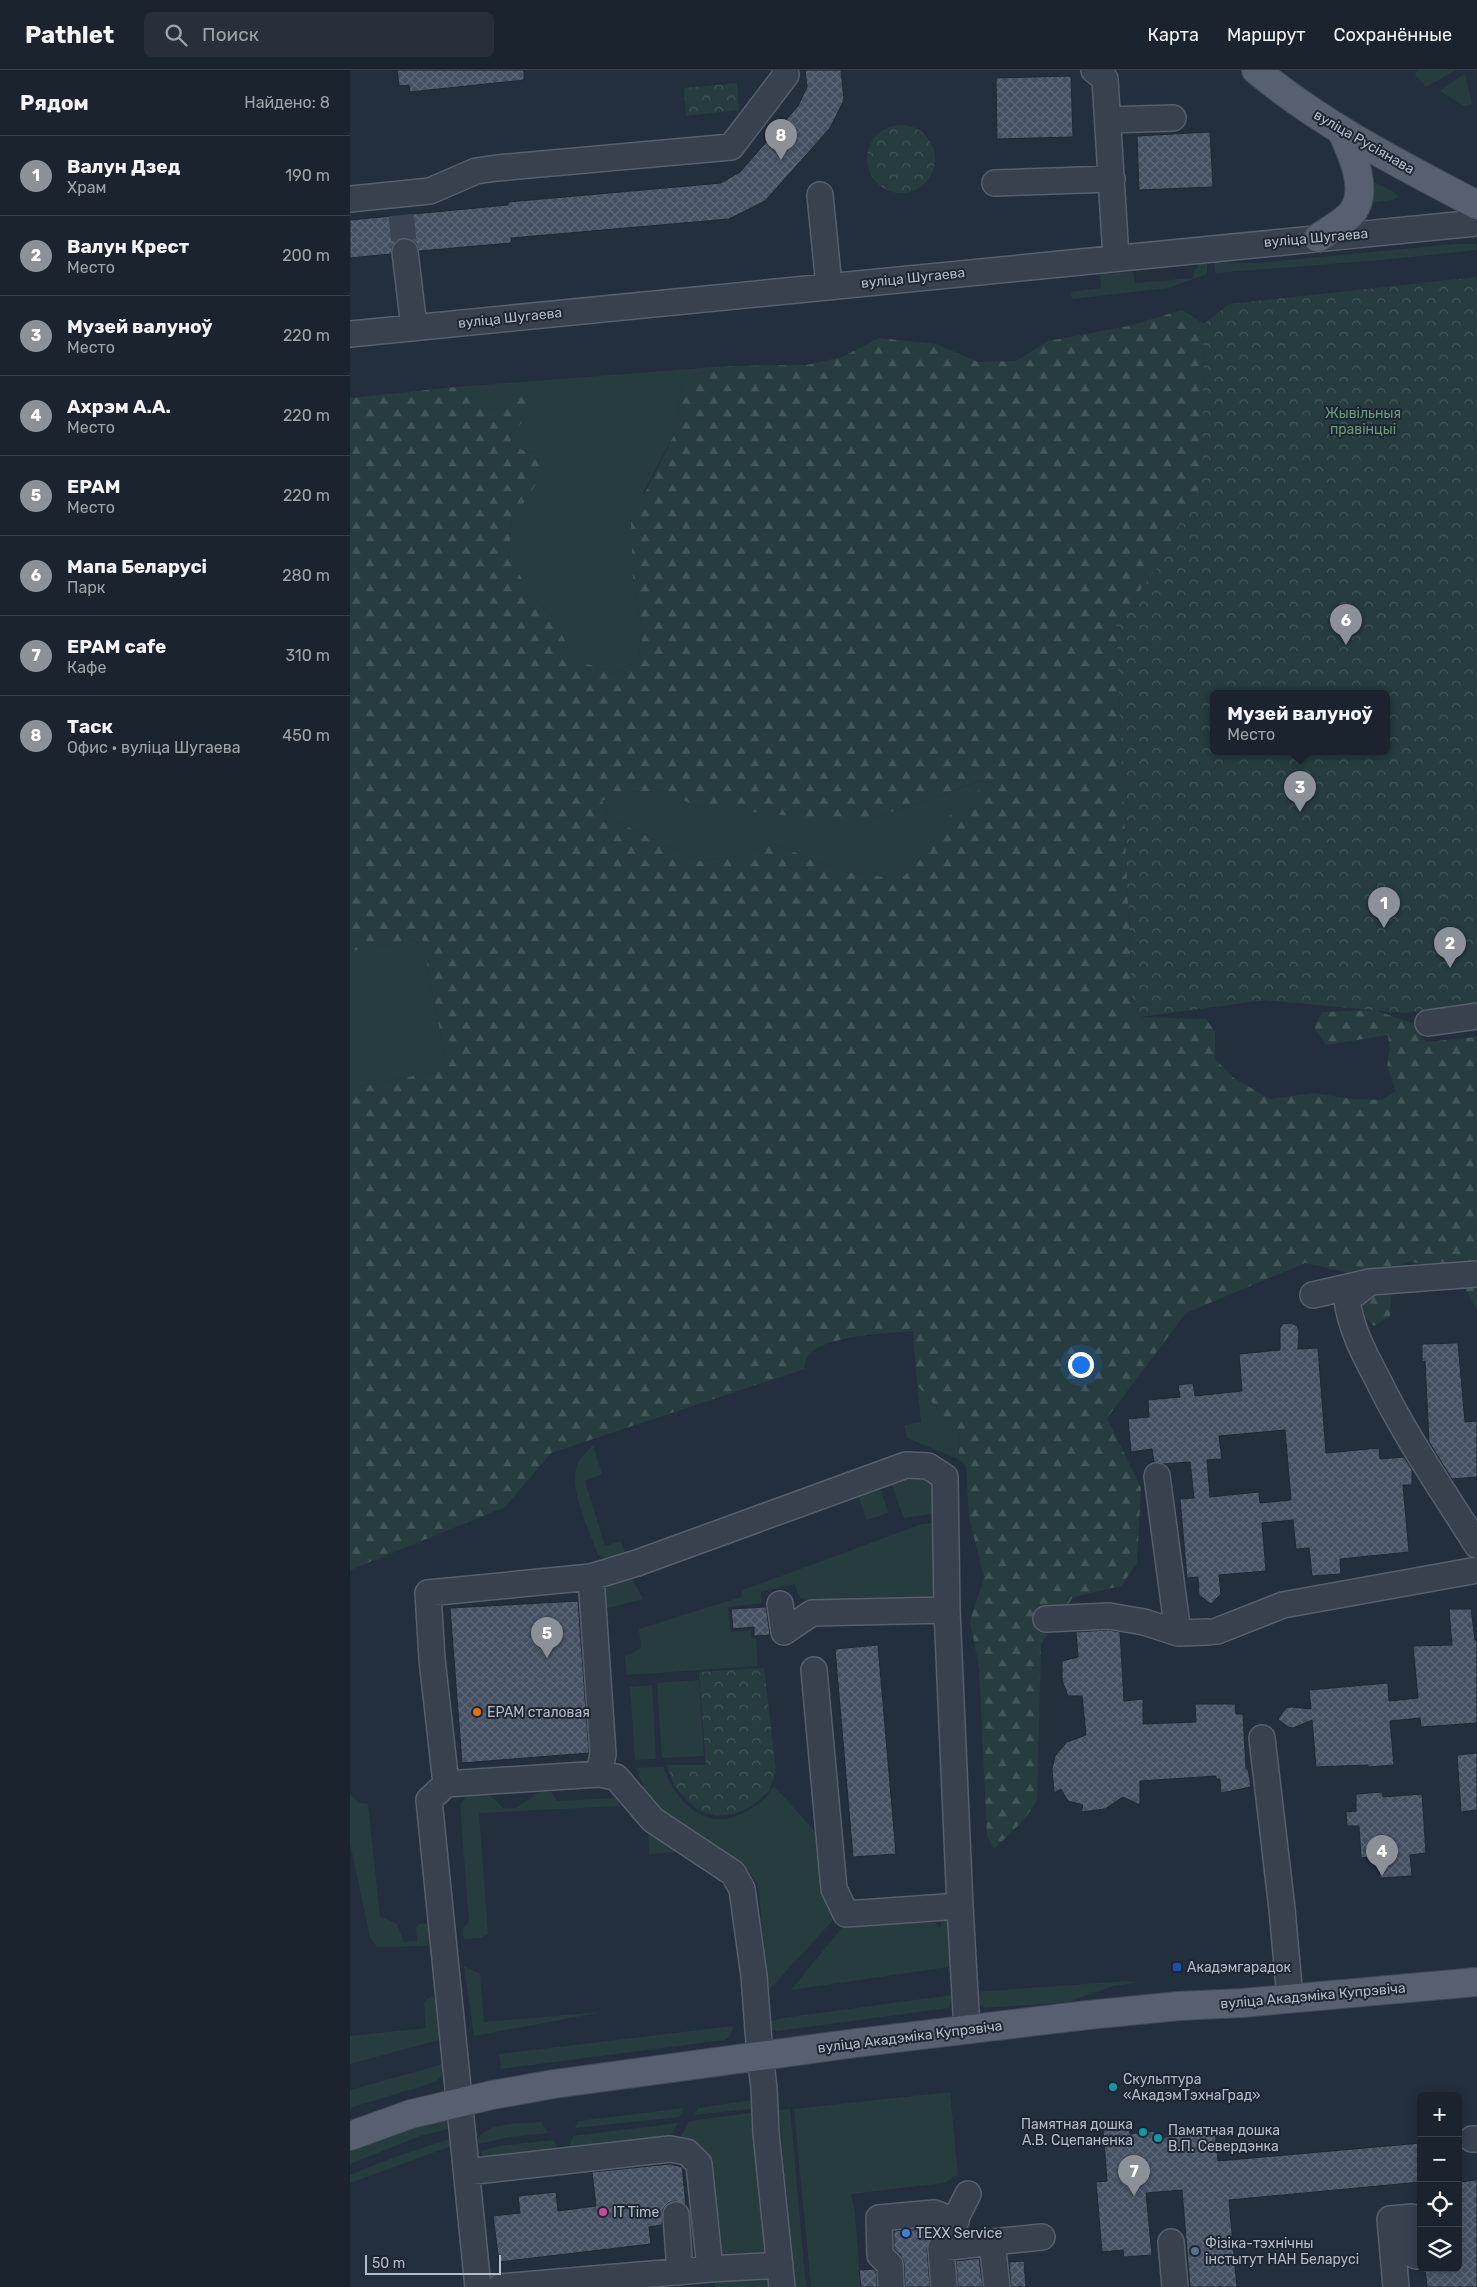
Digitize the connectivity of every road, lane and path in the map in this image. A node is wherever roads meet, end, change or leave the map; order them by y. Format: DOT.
graph roads {
  1 [pos="785,70"];
  2 [pos="1094,70"];
  3 [pos="1256,70"];
  4 [pos="1173,118"];
  5 [pos="1108,120"];
  6 [pos="1341,130"];
  7 [pos="1112,179"];
  8 [pos="995,183"];
  9 [pos="820,195"];
  10 [pos="350,199"];
  11 [pos="1477,205"];
  12 [pos="1477,223"];
  13 [pos="1318,238"];
  14 [pos="406,252"];
  15 [pos="1116,258"];
  16 [pos="830,286"];
  17 [pos="414,328"];
  18 [pos="350,334"];
  19 [pos="1477,1016"];
  20 [pos="1428,1022"];
  21 [pos="1477,1274"];
  22 [pos="1370,1282"];
  23 [pos="1313,1295"];
  24 [pos="1157,1476"];
  25 [pos="1477,1545"];
  26 [pos="1477,1570"];
  27 [pos="591,1577"];
  28 [pos="780,1604"];
  29 [pos="947,1610"];
  30 [pos="1046,1619"];
  31 [pos="1178,1633"];
  32 [pos="814,1670"];
  33 [pos="1262,1738"];
  34 [pos="599,1774"];
  35 [pos="437,1792"];
  36 [pos="960,1906"];
  37 [pos="1477,1982"];
  38 [pos="1290,1998"];
  39 [pos="967,2030"];
  40 [pos="760,2056"];
  41 [pos="460,2102"];
  42 [pos="350,2136"];
  43 [pos="467,2172"];
  44 [pos="968,2194"];
  45 [pos="676,2215"];
  46 [pos="956,2221"];
  47 [pos="1042,2237"];
  48 [pos="992,2242"];
  49 [pos="1171,2242"];
  50 [pos="941,2248"];
  51 [pos="1416,2256"];
  52 [pos="691,2275"];
  53 [pos="781,2276"];
  54 [pos="478,2287"];
  55 [pos="500,2287"];
  56 [pos="891,2287"];
  57 [pos="944,2287"];
  58 [pos="997,2287"];
  59 [pos="1175,2287"];
  60 [pos="1396,2287"];
  1 -- 10 [label="street"];
  2 -- 5 [label="street"];
  3 -- 6 [label="main road, вуліца Русіянава"];
  4 -- 5 [label="street"];
  5 -- 7 [label="street"];
  6 -- 11 [label="main road, вуліца Русіянава"];
  6 -- 13 [label="main road"];
  7 -- 8 [label="street"];
  7 -- 15 [label="street"];
  9 -- 16 [label="street"];
  12 -- 13 [label="street, вуліца Шугаева"];
  13 -- 15 [label="street, вуліца Шугаева"];
  14 -- 17 [label="street"];
  15 -- 16 [label="street, вуліца Шугаева"];
  16 -- 17 [label="street, вуліца Шугаева"];
  17 -- 18 [label="street, вуліца Шугаева"];
  19 -- 20 [label="street"];
  21 -- 22 [label="street"];
  22 -- 23 [label="street"];
  22 -- 25 [label="street"];
  24 -- 31 [label="street"];
  26 -- 31 [label="street"];
  27 -- 29 [label="street"];
  27 -- 34 [label="street"];
  27 -- 35 [label="street"];
  28 -- 29 [label="street"];
  29 -- 36 [label="street"];
  30 -- 31 [label="street"];
  32 -- 36 [label="street"];
  33 -- 38 [label="street"];
  34 -- 35 [label="street"];
  34 -- 40 [label="street"];
  35 -- 41 [label="street"];
  36 -- 39 [label="street"];
  37 -- 38 [label="main road, вуліца Акадэміка Купрэвіча"];
  38 -- 39 [label="main road, вуліца Акадэміка Купрэвіча"];
  39 -- 40 [label="main road, вуліца Акадэміка Купрэвіча"];
  40 -- 41 [label="main road, вуліца Акадэміка Купрэвіча"];
  40 -- 53 [label="street"];
  41 -- 42 [label="main road, вуліца Акадэміка Купрэвіча"];
  41 -- 43 [label="street"];
  43 -- 52 [label="street"];
  43 -- 54 [label="street"];
  44 -- 46 [label="street"];
  45 -- 52 [label="street"];
  46 -- 50 [label="street"];
  46 -- 56 [label="street"];
  47 -- 48 [label="street"];
  48 -- 50 [label="street"];
  48 -- 58 [label="street"];
  49 -- 59 [label="street"];
  50 -- 57 [label="street"];
  51 -- 60 [label="street"];
  52 -- 53 [label="street"];
  52 -- 55 [label="street"];
}
